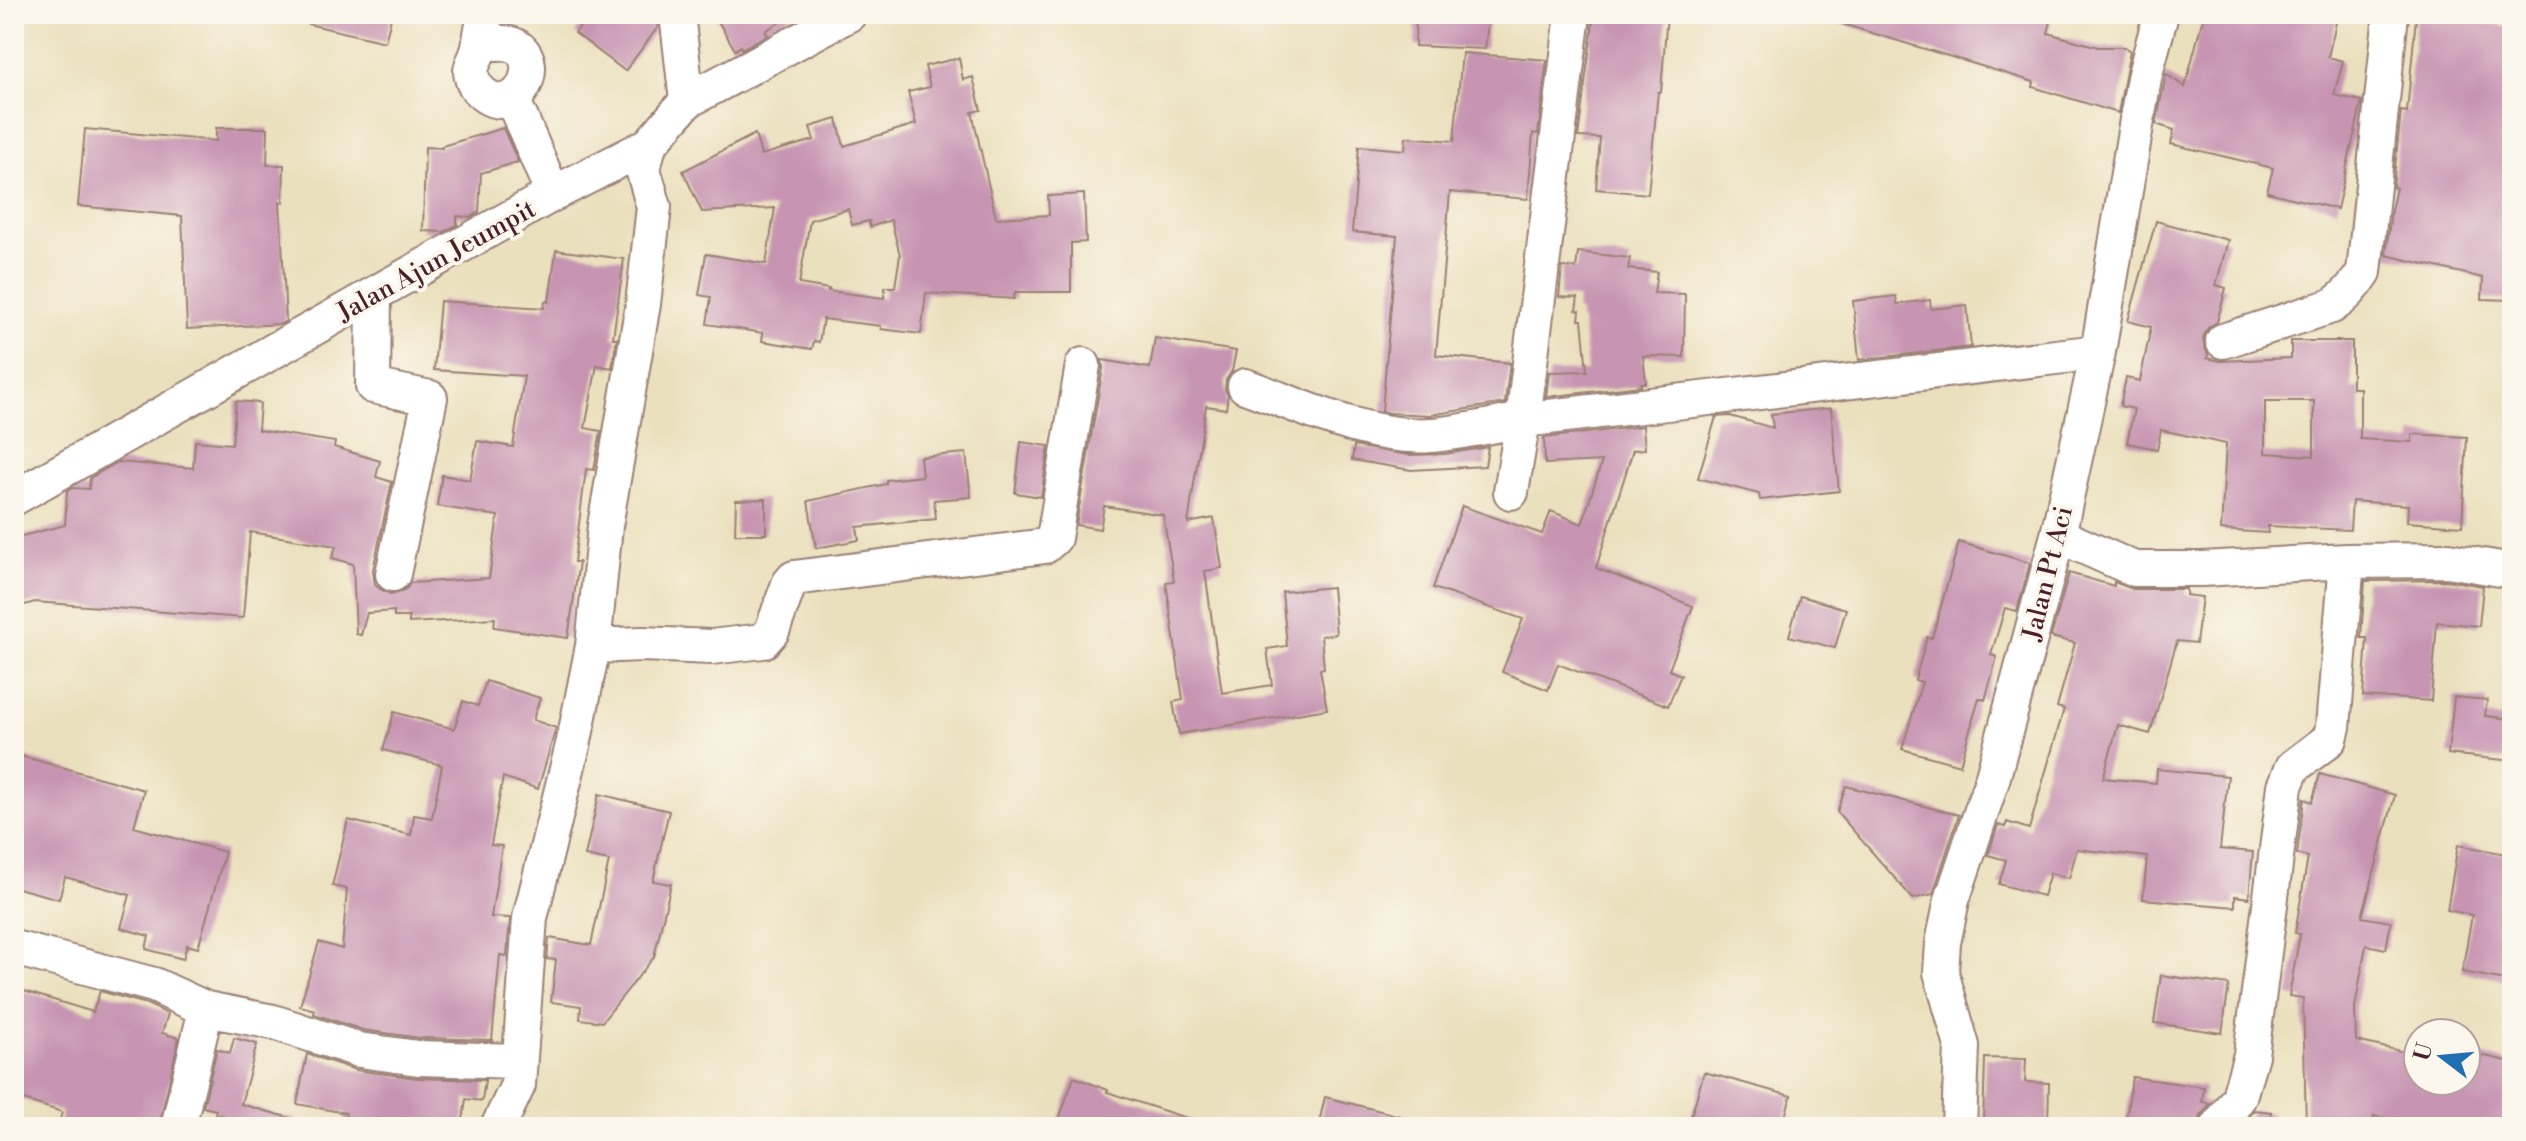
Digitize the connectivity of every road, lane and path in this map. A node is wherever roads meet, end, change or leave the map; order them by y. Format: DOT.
graph roads {
  1 [pos="677,14"];
  2 [pos="849,14"];
  3 [pos="1573,14"];
  4 [pos="2161,14"];
  5 [pos="2391,14"];
  6 [pos="481,22"];
  7 [pos="687,101"];
  8 [pos="646,157"];
  9 [pos="553,194"];
  10 [pos="374,294"];
  11 [pos="2223,341"];
  12 [pos="2098,352"];
  13 [pos="1083,365"];
  14 [pos="1245,386"];
  15 [pos="1523,420"];
  16 [pos="1511,492"];
  17 [pos="14,498"];
  18 [pos="2058,535"];
  19 [pos="2347,561"];
  20 [pos="2512,571"];
  21 [pos="393,574"];
  22 [pos="593,646"];
  23 [pos="14,948"];
  24 [pos="206,1009"];
  25 [pos="518,1061"];
  26 [pos="178,1127"];
  27 [pos="498,1127"];
  28 [pos="1959,1127"];
  29 [pos="2218,1127"];
  1 -- 7 [label="street"];
  2 -- 7 [label="street, Jalan Ajun Jeumpit"];
  3 -- 15 [label="street"];
  4 -- 12 [label="street, Jalan Pt Aci"];
  5 -- 11 [label="street"];
  6 -- 9 [label="street"];
  7 -- 8 [label="street, Jalan Ajun Jeumpit"];
  8 -- 9 [label="street, Jalan Ajun Jeumpit"];
  8 -- 22 [label="street"];
  9 -- 10 [label="street, Jalan Ajun Jeumpit"];
  10 -- 17 [label="street, Jalan Ajun Jeumpit"];
  10 -- 21 [label="street"];
  12 -- 15 [label="street"];
  12 -- 18 [label="street, Jalan Pt Aci"];
  13 -- 22 [label="street"];
  14 -- 15 [label="street"];
  15 -- 16 [label="street"];
  18 -- 19 [label="street"];
  18 -- 28 [label="street, Jalan Pt Aci"];
  19 -- 20 [label="street"];
  19 -- 29 [label="street"];
  22 -- 25 [label="street"];
  23 -- 24 [label="street"];
  24 -- 25 [label="street"];
  24 -- 26 [label="street"];
  25 -- 27 [label="street"];
}
